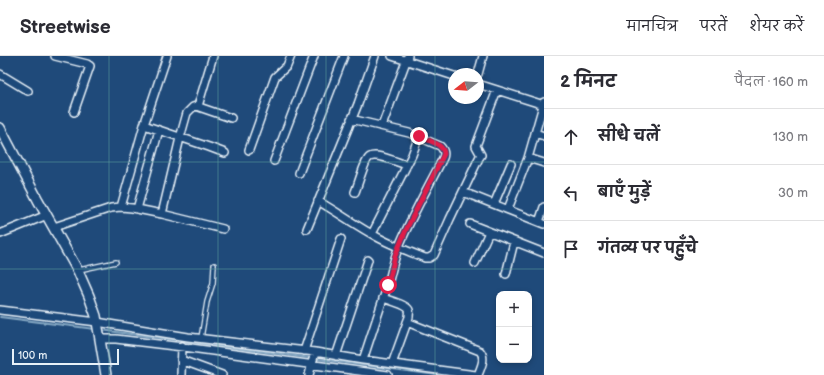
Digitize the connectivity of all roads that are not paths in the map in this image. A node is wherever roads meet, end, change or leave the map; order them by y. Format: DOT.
graph roads {
  1 [pos="55,56"];
  2 [pos="167,56"];
  3 [pos="213,56"];
  4 [pos="291,56"];
  5 [pos="314,56"];
  6 [pos="344,56"];
  7 [pos="375,56"];
  8 [pos="392,56"];
  9 [pos="484,56"];
  10 [pos="408,59"];
  11 [pos="480,68"];
  12 [pos="0,74"];
  13 [pos="448,74"];
  14 [pos="484,86"];
  15 [pos="28,90"];
  16 [pos="497,90"];
  17 [pos="544,104"];
  18 [pos="198,106"];
  19 [pos="74,112"];
  20 [pos="231,118"];
  21 [pos="351,119"];
  22 [pos="144,125"];
  23 [pos="382,126"];
  24 [pos="0,128"];
  25 [pos="159,130"];
  26 [pos="535,133"];
  27 [pos="419,136"];
  28 [pos="544,136"];
  29 [pos="180,138"];
  30 [pos="248,150"];
  31 [pos="225,153"];
  32 [pos="528,158"];
  33 [pos="274,161"];
  34 [pos="544,163"];
  35 [pos="510,164"];
  36 [pos="407,165"];
  37 [pos="299,173"];
  38 [pos="355,192"];
  39 [pos="463,192"];
  40 [pos="318,201"];
  41 [pos="494,204"];
  42 [pos="544,206"];
  43 [pos="121,207"];
  44 [pos="137,209"];
  45 [pos="508,209"];
  46 [pos="162,214"];
  47 [pos="47,215"];
  48 [pos="541,223"];
  49 [pos="470,224"];
  50 [pos="54,227"];
  51 [pos="307,228"];
  52 [pos="223,229"];
  53 [pos="489,232"];
  54 [pos="0,234"];
  55 [pos="372,234"];
  56 [pos="341,239"];
  57 [pos="514,242"];
  58 [pos="398,247"];
  59 [pos="544,253"];
  60 [pos="368,260"];
  61 [pos="116,262"];
  62 [pos="475,263"];
  63 [pos="214,265"];
  64 [pos="78,271"];
  65 [pos="506,274"];
  66 [pos="383,298"];
  67 [pos="0,310"];
  68 [pos="407,322"];
  69 [pos="98,332"];
  70 [pos="201,338"];
  71 [pos="182,346"];
  72 [pos="304,351"];
  73 [pos="336,356"];
  74 [pos="313,358"];
  75 [pos="181,360"];
  76 [pos="363,360"];
  77 [pos="392,364"];
  78 [pos="456,374"];
  79 [pos="106,375"];
  80 [pos="181,375"];
  81 [pos="222,375"];
  82 [pos="309,375"];
  83 [pos="388,375"];
  84 [pos="477,375"];
  1 -- 19 [label="street"];
  2 -- 22 [label="street"];
  3 -- 18 [label="street"];
  4 -- 30 [label="street"];
  5 -- 33 [label="street"];
  6 -- 37 [label="street"];
  7 -- 21 [label="street"];
  8 -- 10 [label="street"];
  9 -- 11 [label="street"];
  10 -- 13 [label="street"];
  10 -- 23 [label="street"];
  12 -- 15 [label="street"];
  14 -- 16 [label="street"];
  16 -- 17 [label="street"];
  16 -- 39 [label="street"];
  17 -- 26 [label="street"];
  18 -- 20 [label="street"];
  18 -- 29 [label="street"];
  21 -- 23 [label="street"];
  21 -- 40 [label="street"];
  22 -- 25 [label="street"];
  22 -- 43 [label="street"];
  23 -- 27 [label="street"];
  24 -- 47 [label="street"];
  25 -- 29 [label="street"];
  25 -- 44 [label="street"];
  26 -- 28 [label="street"];
  26 -- 32 [label="street"];
  27 -- 36 [label="street"];
  27 -- 58 [label="street"];
  29 -- 31 [label="street"];
  29 -- 46 [label="street"];
  32 -- 34 [label="street"];
  32 -- 45 [label="street"];
  35 -- 41 [label="street"];
  36 -- 38 [label="street"];
  36 -- 55 [label="street"];
  39 -- 41 [label="street"];
  39 -- 58 [label="street"];
  40 -- 51 [label="street"];
  40 -- 55 [label="street"];
  41 -- 45 [label="street"];
  42 -- 48 [label="street"];
  43 -- 44 [label="street"];
  43 -- 50 [label="street"];
  44 -- 46 [label="street"];
  45 -- 48 [label="street"];
  46 -- 52 [label="street"];
  47 -- 50 [label="street"];
  47 -- 54 [label="street"];
  49 -- 53 [label="street"];
  50 -- 64 [label="street"];
  53 -- 57 [label="street"];
  53 -- 62 [label="street"];
  55 -- 58 [label="street"];
  56 -- 72 [label="street"];
  57 -- 59 [label="street"];
  57 -- 65 [label="street"];
  58 -- 66 [label="street"];
  60 -- 73 [label="street"];
  61 -- 64 [label="lane"];
  63 -- 70 [label="lane"];
  64 -- 69 [label="street"];
  66 -- 68 [label="street"];
  66 -- 76 [label="street"];
  67 -- 69 [label="street"];
  68 -- 77 [label="street"];
  68 -- 84 [label="street"];
  69 -- 70 [label="street"];
  69 -- 71 [label="street"];
  69 -- 79 [label="street"];
  70 -- 72 [label="street"];
  71 -- 74 [label="street"];
  71 -- 75 [label="street"];
  72 -- 74 [label="street"];
  73 -- 74 [label="street"];
  73 -- 76 [label="street"];
  74 -- 82 [label="street"];
  74 -- 83 [label="street"];
  75 -- 80 [label="street"];
  75 -- 81 [label="street"];
  76 -- 77 [label="street"];
  77 -- 78 [label="street"];
  78 -- 84 [label="street"];
}
